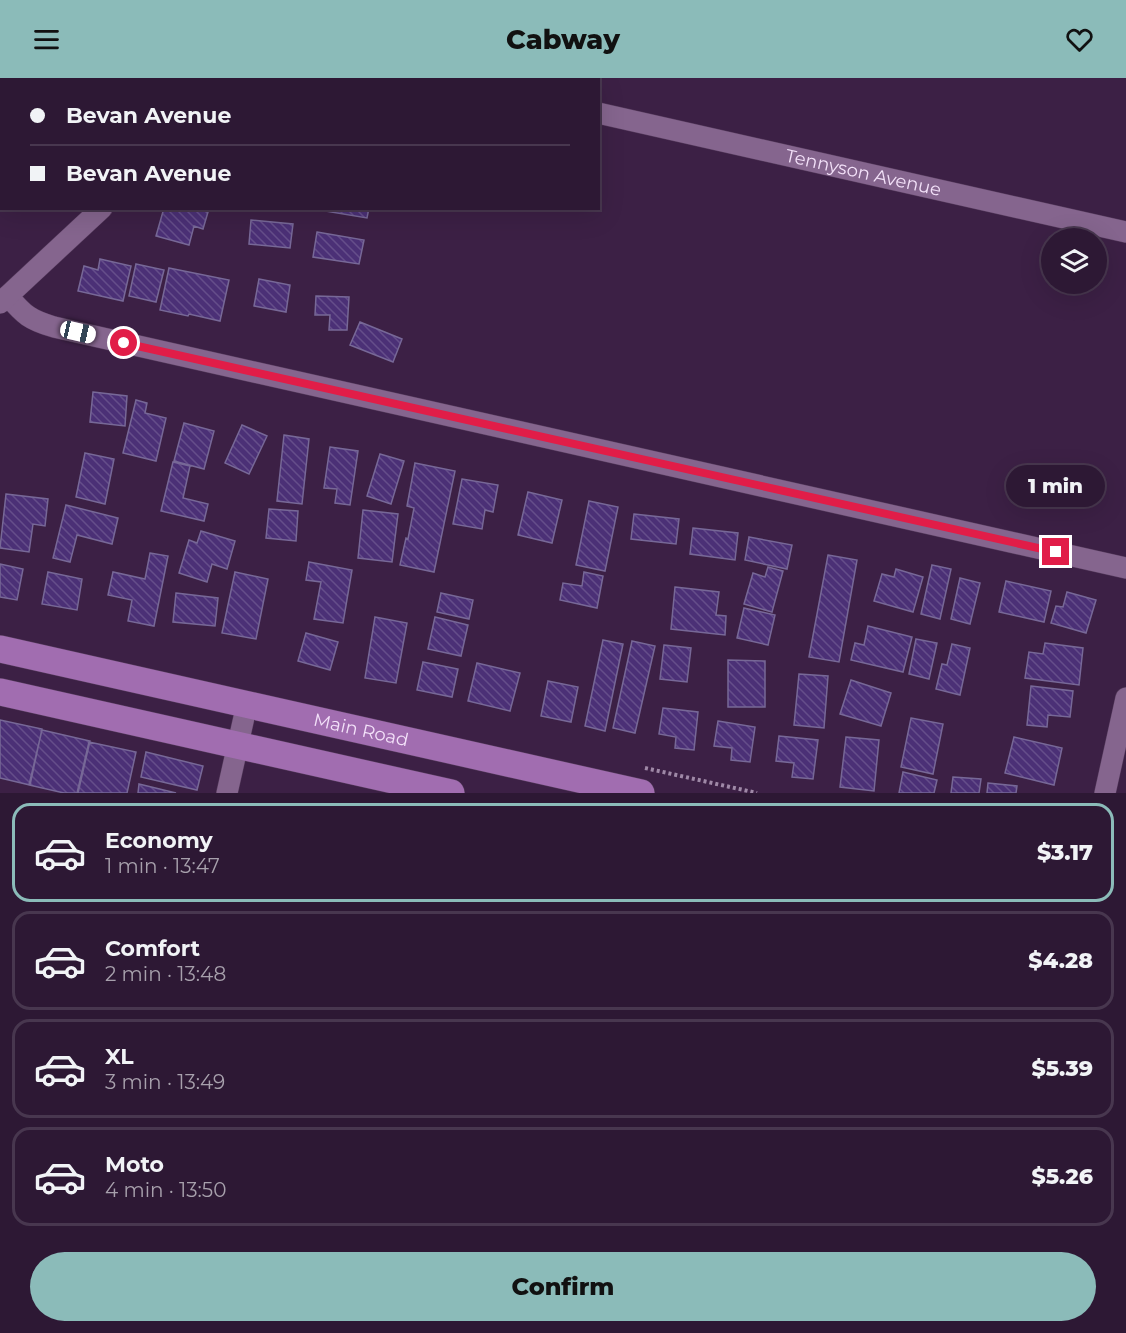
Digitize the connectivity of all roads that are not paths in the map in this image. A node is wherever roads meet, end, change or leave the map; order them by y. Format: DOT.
graph roads {
  1 [pos="600,113"];
  2 [pos="100,210"];
  3 [pos="1126,231"];
  4 [pos="4,299"];
  5 [pos="1126,568"];
  6 [pos="0,649"];
  7 [pos="89,669"];
  8 [pos="0,692"];
  9 [pos="1126,698"];
  10 [pos="247,704"];
  11 [pos="81,710"];
  12 [pos="237,745"];
  13 [pos="227,793"];
  14 [pos="451,793"];
  15 [pos="637,793"];
  16 [pos="1105,793"];
  1 -- 3 [label="street, Tennyson Avenue"];
  2 -- 4 [label="street"];
  4 -- 5 [label="street"];
  6 -- 7 [label="main road, Main Road"];
  7 -- 10 [label="main road, Main Road"];
  7 -- 11 [label="main road"];
  8 -- 11 [label="main road"];
  9 -- 16 [label="street"];
  10 -- 12 [label="street"];
  10 -- 15 [label="main road, Main Road"];
  11 -- 12 [label="main road"];
  12 -- 13 [label="street"];
  12 -- 14 [label="main road"];
}
